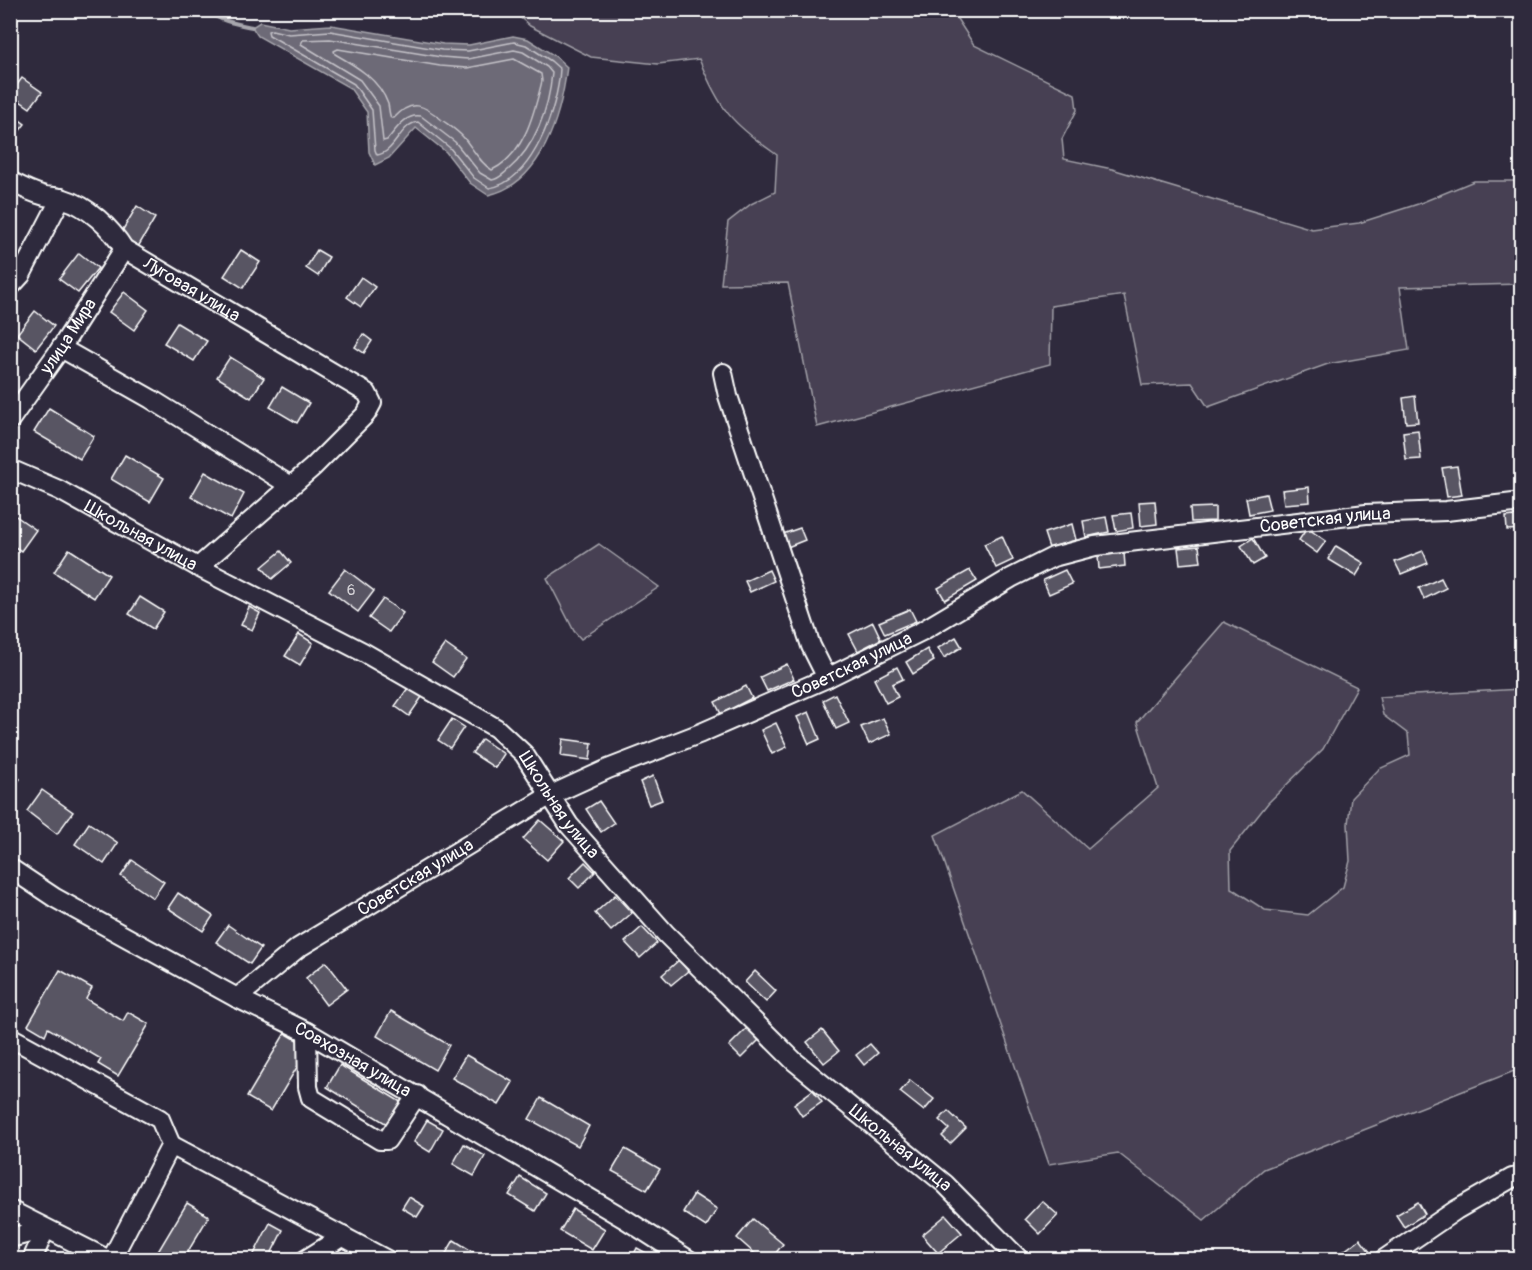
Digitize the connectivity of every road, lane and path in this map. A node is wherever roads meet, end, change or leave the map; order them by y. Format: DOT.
graph roads {
  1 [pos="10,181"];
  2 [pos="61,198"];
  3 [pos="124,249"];
  4 [pos="10,287"];
  5 [pos="62,348"];
  6 [pos="723,373"];
  7 [pos="10,420"];
  8 [pos="10,469"];
  9 [pos="291,486"];
  10 [pos="1521,502"];
  11 [pos="198,567"];
  12 [pos="827,678"];
  13 [pos="549,796"];
  14 [pos="10,868"];
  15 [pos="237,998"];
  16 [pos="307,1032"];
  17 [pos="10,1037"];
  18 [pos="417,1095"];
  19 [pos="171,1145"];
  20 [pos="1521,1176"];
  21 [pos="10,1210"];
  22 [pos="45,1229"];
  23 [pos="343,1236"];
  24 [pos="10,1238"];
  25 [pos="32,1260"];
  26 [pos="110,1260"];
  27 [pos="305,1260"];
  28 [pos="387,1260"];
  29 [pos="689,1260"];
  30 [pos="1020,1260"];
  31 [pos="1383,1260"];
  1 -- 2 [label="street, Луговая улица"];
  2 -- 3 [label="street, Луговая улица"];
  2 -- 4 [label="street"];
  3 -- 5 [label="street, улица Мира"];
  3 -- 9 [label="street, Луговая улица"];
  5 -- 7 [label="street, улица Мира"];
  5 -- 9 [label="street"];
  6 -- 12 [label="street"];
  8 -- 11 [label="street, Школьная улица"];
  9 -- 11 [label="street"];
  10 -- 12 [label="street, Советская улица"];
  11 -- 13 [label="street, Школьная улица"];
  12 -- 13 [label="street, Советская улица"];
  13 -- 15 [label="street, Советская улица"];
  13 -- 30 [label="street, Школьная улица"];
  14 -- 15 [label="street, Совхозная улица"];
  15 -- 16 [label="street, Совхозная улица"];
  16 -- 18 [label="street, Совхозная улица"];
  16 -- 18 [label="street"];
  17 -- 19 [label="street"];
  18 -- 29 [label="street, Совхозная улица"];
  19 -- 23 [label="street"];
  19 -- 26 [label="street"];
  20 -- 31 [label="street"];
  21 -- 22 [label="street"];
  22 -- 24 [label="street"];
  22 -- 25 [label="street"];
  22 -- 26 [label="street"];
  23 -- 27 [label="street"];
  23 -- 28 [label="street"];
}
